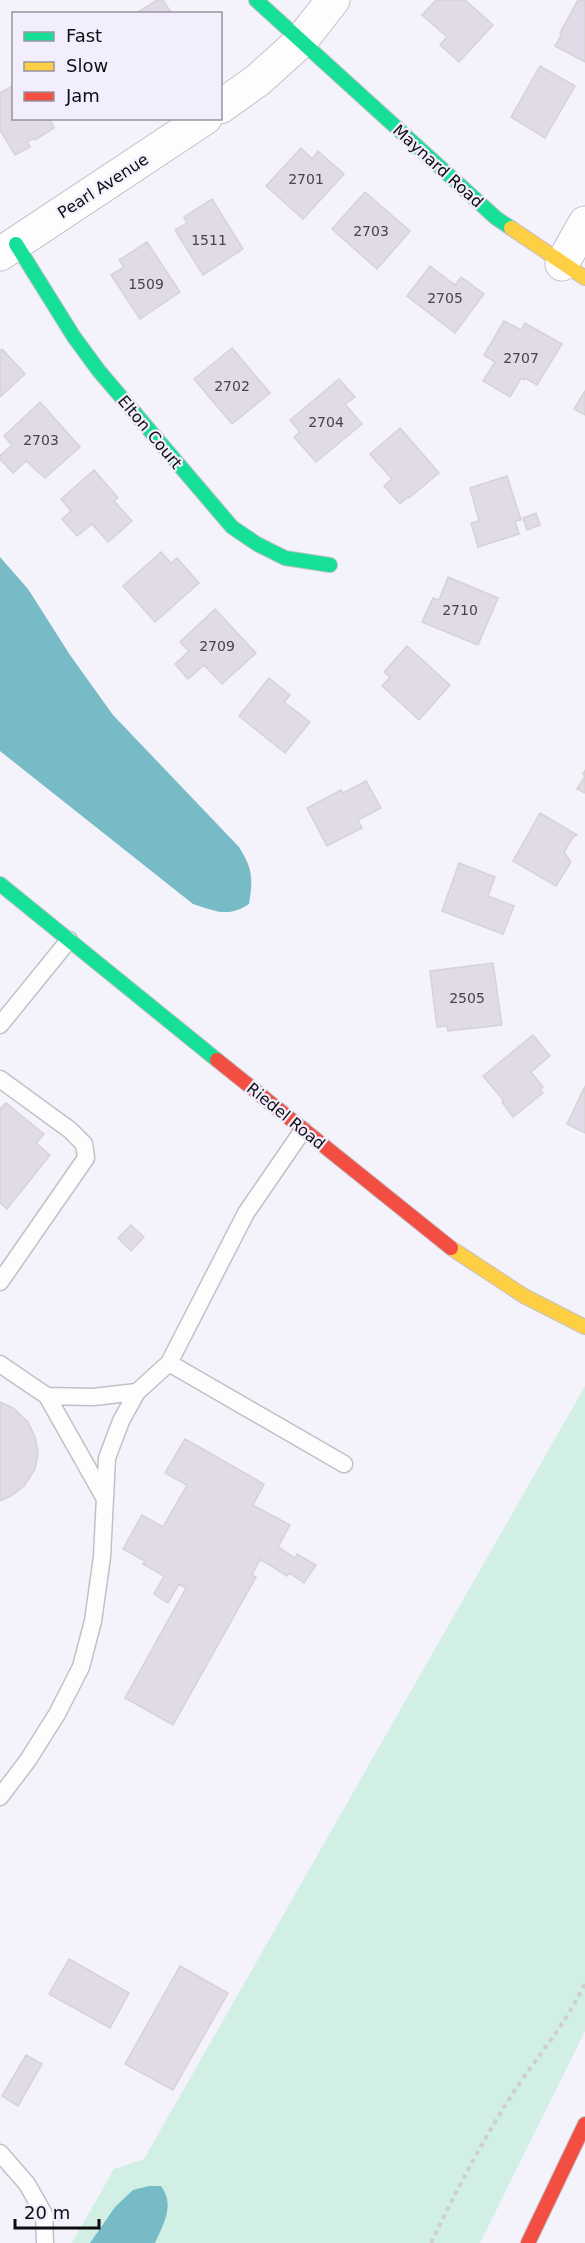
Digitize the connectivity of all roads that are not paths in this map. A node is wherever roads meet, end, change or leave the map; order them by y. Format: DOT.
graph roads {
  1 [pos="256,0"];
  2 [pos="333,0"];
  3 [pos="300,42"];
  4 [pos="222,106"];
  5 [pos="202,120"];
  6 [pos="585,223"];
  7 [pos="8,249"];
  8 [pos="573,271"];
  9 [pos="330,565"];
  10 [pos="0,884"];
  11 [pos="69,940"];
  12 [pos="0,1025"];
  13 [pos="0,1079"];
  14 [pos="303,1130"];
  15 [pos="0,1282"];
  16 [pos="585,1327"];
  17 [pos="169,1363"];
  18 [pos="0,1364"];
  19 [pos="137,1392"];
  20 [pos="47,1396"];
  21 [pos="344,1464"];
  22 [pos="104,1497"];
  23 [pos="0,1797"];
  24 [pos="585,2124"];
  25 [pos="0,2153"];
  26 [pos="45,2243"];
  27 [pos="528,2243"];
  1 -- 3 [label="street, Maynard Road"];
  2 -- 3 [label="street"];
  3 -- 4 [label="street"];
  3 -- 8 [label="street, Maynard Road"];
  5 -- 7 [label="street, Pearl Avenue"];
  6 -- 8 [label="street"];
  7 -- 9 [label="street, Elton Court"];
  10 -- 11 [label="street, Riedel Road"];
  11 -- 12 [label="lane"];
  11 -- 14 [label="street, Riedel Road"];
  13 -- 15 [label="lane"];
  14 -- 16 [label="street, Riedel Road"];
  14 -- 17 [label="lane"];
  17 -- 19 [label="lane"];
  17 -- 21 [label="lane"];
  18 -- 20 [label="lane"];
  19 -- 20 [label="lane"];
  19 -- 22 [label="lane"];
  20 -- 22 [label="lane"];
  22 -- 23 [label="lane"];
  24 -- 27 [label="street"];
  25 -- 26 [label="lane"];
}
